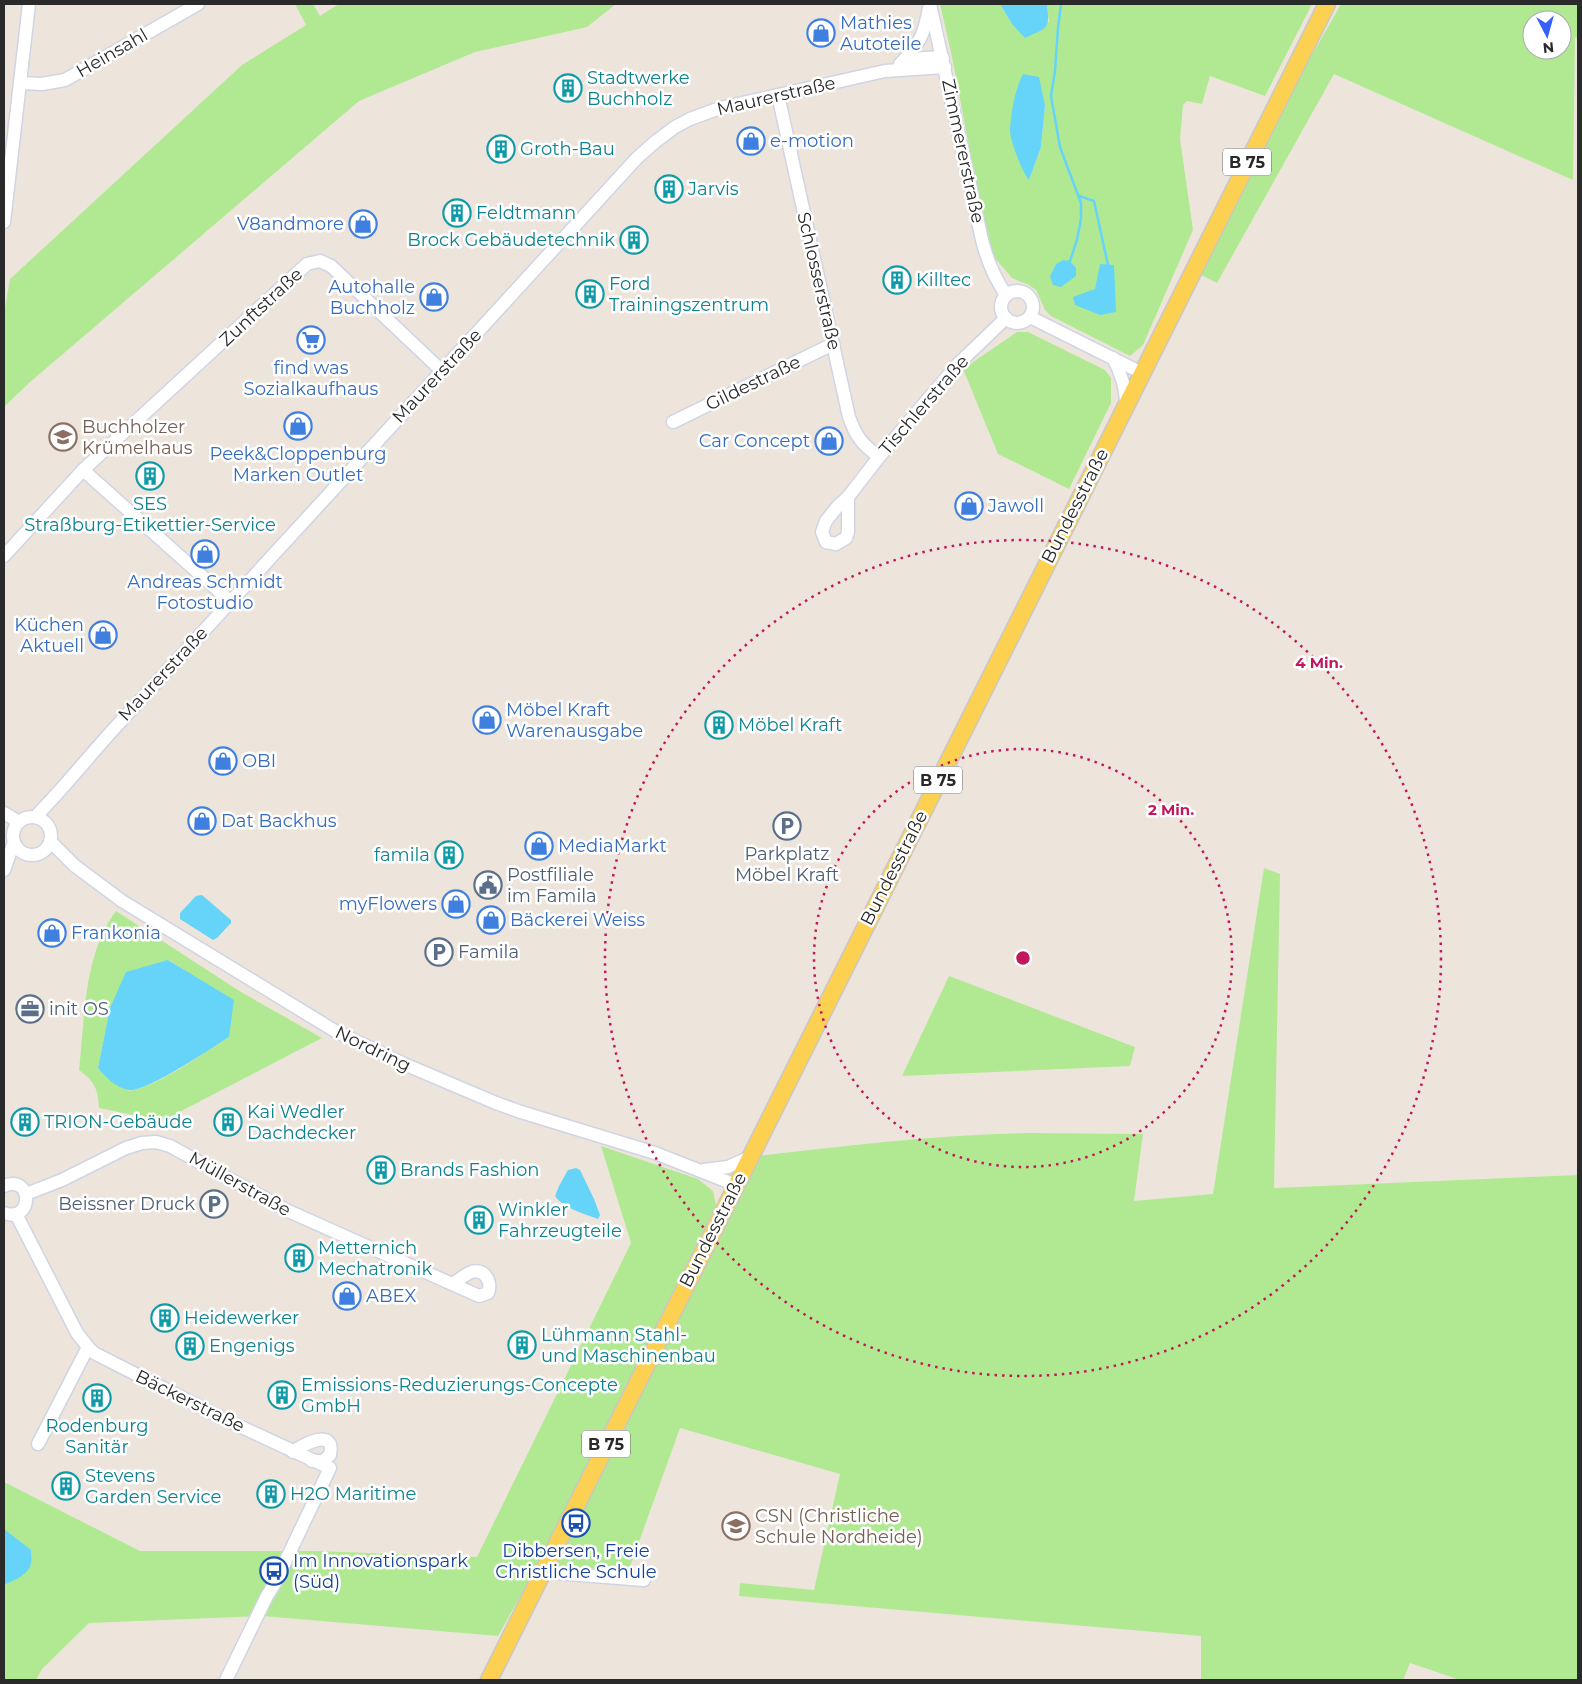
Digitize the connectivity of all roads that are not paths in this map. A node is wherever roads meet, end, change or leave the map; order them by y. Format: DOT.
graph roads {
  1 [pos="29,4"];
  2 [pos="198,4"];
  3 [pos="930,4"];
  4 [pos="1326,4"];
  5 [pos="944,62"];
  6 [pos="900,64"];
  7 [pos="885,71"];
  8 [pos="21,82"];
  9 [pos="778,95"];
  10 [pos="4,217"];
  11 [pos="4,222"];
  12 [pos="1006,295"];
  13 [pos="1030,317"];
  14 [pos="1006,318"];
  15 [pos="833,344"];
  16 [pos="1113,358"];
  17 [pos="442,370"];
  18 [pos="1142,373"];
  19 [pos="1126,404"];
  20 [pos="673,422"];
  21 [pos="880,457"];
  22 [pos="83,470"];
  23 [pos="848,497"];
  24 [pos="4,556"];
  25 [pos="230,601"];
  26 [pos="60,792"];
  27 [pos="4,814"];
  28 [pos="35,817"];
  29 [pos="4,819"];
  30 [pos="47,824"];
  31 [pos="16,831"];
  32 [pos="50,841"];
  33 [pos="23,852"];
  34 [pos="41,852"];
  35 [pos="75,866"];
  36 [pos="4,871"];
  37 [pos="750,1157"];
  38 [pos="701,1171"];
  39 [pos="4,1184"];
  40 [pos="733,1190"];
  41 [pos="26,1194"];
  42 [pos="10,1213"];
  43 [pos="452,1284"];
  44 [pos="88,1347"];
  45 [pos="38,1444"];
  46 [pos="293,1452"];
  47 [pos="312,1461"];
  48 [pos="543,1572"];
  49 [pos="644,1580"];
  50 [pos="226,1680"];
  51 [pos="489,1680"];
  1 -- 8 [label="street"];
  2 -- 8 [label="street, Heinsahl"];
  3 -- 5 [label="street, Zimmererstraße"];
  3 -- 6 [label="street, Maurerstraße"];
  4 -- 18 [label="main road, Bundesstraße / B 75"];
  5 -- 6 [label="street, Maurerstraße"];
  5 -- 7 [label="street, Maurerstraße"];
  5 -- 12 [label="street, Zimmererstraße"];
  6 -- 7 [label="street, Maurerstraße"];
  7 -- 9 [label="street, Maurerstraße"];
  8 -- 10 [label="street"];
  9 -- 15 [label="street, Schlosserstraße"];
  9 -- 17 [label="street, Maurerstraße"];
  10 -- 11 [label="street"];
  12 -- 13 [label="street"];
  12 -- 14 [label="street"];
  13 -- 14 [label="street"];
  13 -- 16 [label="street"];
  14 -- 21 [label="street, Tischlerstraße"];
  15 -- 20 [label="street, Gildestraße"];
  15 -- 21 [label="street, Schlosserstraße"];
  16 -- 18 [label="street"];
  16 -- 19 [label="street"];
  17 -- 22 [label="street, Zunftstraße"];
  17 -- 25 [label="street, Maurerstraße"];
  18 -- 19 [label="main road, Bundesstraße / B 75"];
  19 -- 37 [label="main road, Bundesstraße / B 75"];
  21 -- 23 [label="street, Tischlerstraße"];
  22 -- 24 [label="street, Zunftstraße"];
  22 -- 25 [label="street"];
  25 -- 26 [label="street, Maurerstraße"];
  26 -- 28 [label="street, Maurerstraße"];
  26 -- 30 [label="street, Maurerstraße"];
  27 -- 31 [label="street"];
  28 -- 30 [label="street"];
  28 -- 31 [label="street"];
  29 -- 31 [label="street"];
  30 -- 32 [label="street"];
  31 -- 33 [label="street"];
  31 -- 36 [label="street"];
  32 -- 34 [label="street"];
  32 -- 35 [label="street, Nordring"];
  33 -- 34 [label="street, Nordring"];
  33 -- 36 [label="street"];
  34 -- 35 [label="street, Nordring"];
  35 -- 38 [label="street, Nordring"];
  37 -- 38 [label="street, Nordring"];
  37 -- 40 [label="main road, Bundesstraße / B 75"];
  38 -- 40 [label="street, Nordring"];
  39 -- 41 [label="street"];
  40 -- 48 [label="main road, Bundesstraße / B 75"];
  41 -- 42 [label="street"];
  41 -- 43 [label="street, Müllerstraße"];
  42 -- 44 [label="street, Bäckerstraße"];
  44 -- 45 [label="street"];
  44 -- 46 [label="street, Bäckerstraße"];
  46 -- 47 [label="street, Bäckerstraße"];
  46 -- 47 [label="street"];
  47 -- 50 [label="street, Bäckerstraße"];
  48 -- 49 [label="street"];
  48 -- 51 [label="main road, B 75"];
}
